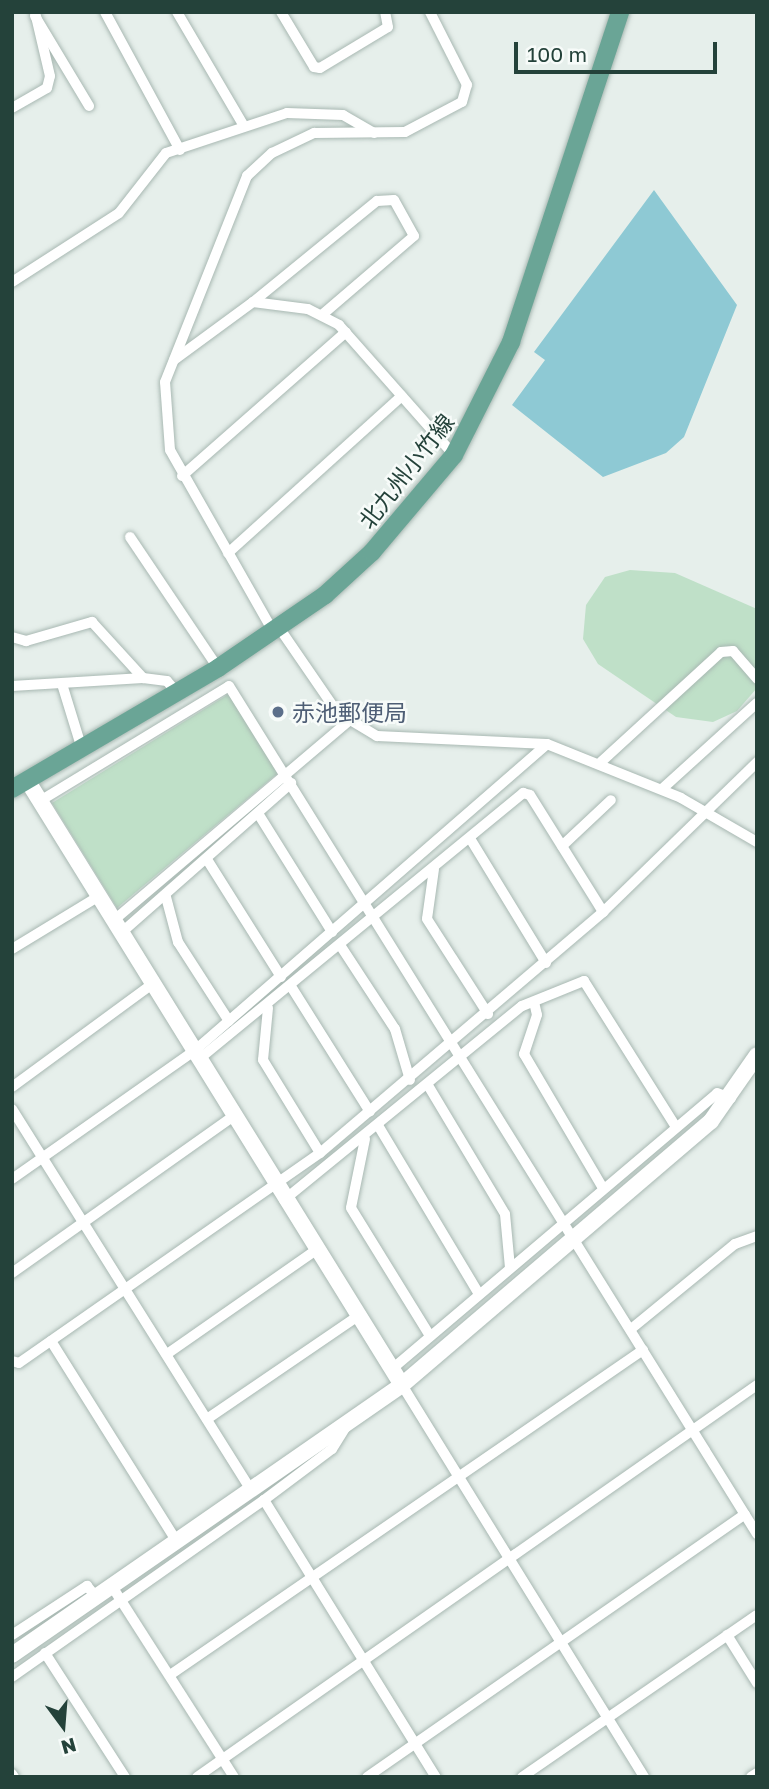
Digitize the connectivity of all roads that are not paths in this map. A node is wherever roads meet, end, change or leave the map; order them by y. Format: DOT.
graph roads {
  1 [pos="105,12"];
  2 [pos="177,12"];
  3 [pos="385,12"];
  4 [pos="430,12"];
  5 [pos="620,12"];
  6 [pos="35,14"];
  7 [pos="279,14"];
  8 [pos="89,106"];
  9 [pos="12,108"];
  10 [pos="242,123"];
  11 [pos="373,133"];
  12 [pos="180,150"];
  13 [pos="12,282"];
  14 [pos="253,302"];
  15 [pos="323,314"];
  16 [pos="346,332"];
  17 [pos="174,360"];
  18 [pos="402,396"];
  19 [pos="454,455"];
  20 [pos="183,476"];
  21 [pos="130,537"];
  22 [pos="228,553"];
  23 [pos="277,631"];
  24 [pos="12,637"];
  25 [pos="218,668"];
  26 [pos="143,678"];
  27 [pos="757,679"];
  28 [pos="62,684"];
  29 [pos="12,686"];
  30 [pos="177,694"];
  31 [pos="757,702"];
  32 [pos="348,722"];
  33 [pos="547,744"];
  34 [pos="82,749"];
  35 [pos="601,762"];
  36 [pos="757,762"];
  37 [pos="284,773"];
  38 [pos="291,783"];
  39 [pos="20,784"];
  40 [pos="662,789"];
  41 [pos="611,800"];
  42 [pos="40,801"];
  43 [pos="705,813"];
  44 [pos="259,815"];
  45 [pos="471,840"];
  46 [pos="757,842"];
  47 [pos="562,846"];
  48 [pos="208,861"];
  49 [pos="434,870"];
  50 [pos="99,896"];
  51 [pos="166,897"];
  52 [pos="366,906"];
  53 [pos="603,912"];
  54 [pos="373,916"];
  55 [pos="117,927"];
  56 [pos="332,932"];
  57 [pos="340,945"];
  58 [pos="12,949"];
  59 [pos="546,963"];
  60 [pos="281,977"];
  61 [pos="150,985"];
  62 [pos="292,988"];
  63 [pos="534,1002"];
  64 [pos="268,1008"];
  65 [pos="488,1014"];
  66 [pos="229,1021"];
  67 [pos="454,1044"];
  68 [pos="757,1055"];
  69 [pos="195,1056"];
  70 [pos="461,1056"];
  71 [pos="410,1080"];
  72 [pos="12,1087"];
  73 [pos="429,1087"];
  74 [pos="732,1098"];
  75 [pos="12,1109"];
  76 [pos="370,1112"];
  77 [pos="234,1116"];
  78 [pos="379,1127"];
  79 [pos="677,1127"];
  80 [pos="365,1139"];
  81 [pos="320,1153"];
  82 [pos="43,1157"];
  83 [pos="12,1179"];
  84 [pos="603,1188"];
  85 [pos="280,1193"];
  86 [pos="83,1222"];
  87 [pos="566,1222"];
  88 [pos="757,1236"];
  89 [pos="575,1237"];
  90 [pos="316,1250"];
  91 [pos="510,1268"];
  92 [pos="12,1273"];
  93 [pos="126,1288"];
  94 [pos="479,1294"];
  95 [pos="358,1316"];
  96 [pos="631,1329"];
  97 [pos="430,1336"];
  98 [pos="51,1341"];
  99 [pos="643,1350"];
  100 [pos="167,1354"];
  101 [pos="12,1360"];
  102 [pos="392,1369"];
  103 [pos="402,1385"];
  104 [pos="757,1385"];
  105 [pos="207,1419"];
  106 [pos="695,1432"];
  107 [pos="457,1478"];
  108 [pos="258,1495"];
  109 [pos="745,1514"];
  110 [pos="757,1534"];
  111 [pos="177,1542"];
  112 [pos="508,1561"];
  113 [pos="311,1577"];
  114 [pos="117,1594"];
  115 [pos="97,1598"];
  116 [pos="757,1615"];
  117 [pos="12,1635"];
  118 [pos="727,1635"];
  119 [pos="559,1642"];
  120 [pos="45,1653"];
  121 [pos="12,1655"];
  122 [pos="362,1662"];
  123 [pos="170,1675"];
  124 [pos="12,1676"];
  125 [pos="757,1683"];
  126 [pos="607,1718"];
  127 [pos="416,1744"];
  128 [pos="223,1759"];
  129 [pos="536,1773"];
  130 [pos="757,1773"];
  131 [pos="125,1777"];
  132 [pos="197,1777"];
  133 [pos="234,1777"];
  134 [pos="367,1777"];
  135 [pos="436,1777"];
  136 [pos="522,1777"];
  137 [pos="644,1777"];
  138 [pos="751,1777"];
  1 -- 12 [label="street"];
  2 -- 10 [label="street"];
  3 -- 7 [label="street"];
  4 -- 11 [label="street"];
  5 -- 19 [label="main road, 北九州小竹線"];
  6 -- 8 [label="street"];
  6 -- 9 [label="street"];
  10 -- 11 [label="street"];
  10 -- 12 [label="street"];
  11 -- 17 [label="street"];
  12 -- 13 [label="street"];
  14 -- 15 [label="street"];
  14 -- 15 [label="street"];
  14 -- 17 [label="street"];
  15 -- 16 [label="street"];
  16 -- 18 [label="street"];
  16 -- 20 [label="street"];
  17 -- 20 [label="street"];
  18 -- 19 [label="street"];
  18 -- 22 [label="street"];
  19 -- 23 [label="main road, 北九州小竹線"];
  20 -- 22 [label="street"];
  21 -- 25 [label="street"];
  22 -- 23 [label="street"];
  23 -- 25 [label="main road, 北九州小竹線"];
  23 -- 32 [label="street"];
  24 -- 26 [label="street"];
  25 -- 30 [label="main road, 北九州小竹線"];
  26 -- 28 [label="street"];
  26 -- 30 [label="street"];
  27 -- 35 [label="street"];
  28 -- 29 [label="street"];
  28 -- 34 [label="street"];
  30 -- 34 [label="main road, 北九州小竹線"];
  31 -- 40 [label="street"];
  32 -- 33 [label="street"];
  32 -- 37 [label="street"];
  33 -- 35 [label="street"];
  33 -- 52 [label="street"];
  34 -- 39 [label="main road, 北九州小竹線"];
  35 -- 40 [label="street"];
  36 -- 43 [label="street"];
  37 -- 38 [label="street"];
  37 -- 42 [label="street"];
  37 -- 55 [label="street"];
  38 -- 44 [label="street"];
  38 -- 52 [label="street"];
  39 -- 42 [label="street"];
  40 -- 43 [label="street"];
  41 -- 47 [label="street"];
  42 -- 50 [label="street"];
  43 -- 46 [label="street"];
  43 -- 53 [label="street"];
  44 -- 48 [label="street"];
  44 -- 56 [label="street"];
  45 -- 47 [label="street"];
  45 -- 49 [label="street"];
  45 -- 59 [label="street"];
  47 -- 53 [label="street"];
  48 -- 51 [label="street"];
  48 -- 60 [label="street"];
  49 -- 54 [label="street"];
  49 -- 65 [label="street"];
  50 -- 55 [label="street"];
  50 -- 58 [label="street"];
  51 -- 55 [label="street"];
  51 -- 66 [label="street"];
  52 -- 54 [label="street"];
  52 -- 56 [label="street"];
  53 -- 59 [label="street"];
  54 -- 57 [label="street"];
  54 -- 67 [label="street"];
  55 -- 61 [label="street"];
  56 -- 60 [label="street"];
  57 -- 62 [label="street"];
  57 -- 71 [label="street"];
  59 -- 65 [label="street"];
  60 -- 66 [label="street"];
  61 -- 69 [label="street"];
  61 -- 72 [label="street"];
  62 -- 64 [label="street"];
  62 -- 76 [label="street"];
  63 -- 70 [label="street"];
  63 -- 79 [label="street"];
  63 -- 84 [label="street"];
  64 -- 69 [label="street"];
  64 -- 81 [label="street"];
  65 -- 67 [label="street"];
  66 -- 69 [label="street"];
  67 -- 70 [label="street"];
  67 -- 71 [label="street"];
  68 -- 74 [label="street"];
  69 -- 77 [label="street"];
  69 -- 82 [label="street"];
  70 -- 73 [label="street"];
  70 -- 87 [label="street"];
  71 -- 76 [label="street"];
  73 -- 78 [label="street"];
  73 -- 91 [label="street"];
  74 -- 79 [label="street"];
  74 -- 89 [label="street"];
  75 -- 82 [label="street"];
  76 -- 81 [label="street"];
  77 -- 85 [label="street"];
  77 -- 86 [label="street"];
  78 -- 80 [label="street"];
  78 -- 94 [label="street"];
  79 -- 84 [label="street"];
  80 -- 85 [label="street"];
  80 -- 97 [label="street"];
  81 -- 85 [label="street"];
  82 -- 83 [label="street"];
  82 -- 86 [label="street"];
  84 -- 87 [label="street"];
  85 -- 90 [label="street"];
  85 -- 93 [label="street"];
  86 -- 92 [label="street"];
  86 -- 93 [label="street"];
  87 -- 89 [label="street"];
  87 -- 91 [label="street"];
  88 -- 96 [label="street"];
  89 -- 96 [label="street"];
  89 -- 103 [label="street"];
  90 -- 95 [label="street"];
  90 -- 100 [label="street"];
  91 -- 94 [label="street"];
  93 -- 98 [label="street"];
  93 -- 100 [label="street"];
  94 -- 97 [label="street"];
  95 -- 102 [label="street"];
  95 -- 105 [label="street"];
  96 -- 99 [label="street"];
  97 -- 102 [label="street"];
  98 -- 101 [label="street"];
  98 -- 111 [label="street"];
  99 -- 106 [label="street"];
  99 -- 107 [label="street"];
  100 -- 105 [label="street"];
  102 -- 103 [label="street"];
  103 -- 107 [label="street"];
  103 -- 108 [label="street"];
  104 -- 106 [label="street"];
  105 -- 108 [label="street"];
  106 -- 109 [label="street"];
  106 -- 112 [label="street"];
  107 -- 112 [label="street"];
  107 -- 113 [label="street"];
  108 -- 111 [label="street"];
  108 -- 113 [label="street"];
  108 -- 114 [label="street"];
  109 -- 110 [label="street"];
  109 -- 119 [label="street"];
  111 -- 114 [label="street"];
  112 -- 119 [label="street"];
  112 -- 122 [label="street"];
  113 -- 122 [label="street"];
  113 -- 123 [label="street"];
  114 -- 115 [label="street"];
  114 -- 120 [label="street"];
  114 -- 123 [label="street"];
  115 -- 117 [label="street"];
  115 -- 121 [label="street"];
  116 -- 118 [label="street"];
  118 -- 125 [label="street"];
  118 -- 126 [label="street"];
  119 -- 126 [label="street"];
  119 -- 127 [label="street"];
  120 -- 124 [label="street"];
  120 -- 131 [label="street"];
  122 -- 127 [label="street"];
  122 -- 128 [label="street"];
  123 -- 128 [label="street"];
  126 -- 129 [label="street"];
  126 -- 137 [label="street"];
  127 -- 134 [label="street"];
  127 -- 135 [label="street"];
  128 -- 132 [label="street"];
  128 -- 133 [label="street"];
  129 -- 136 [label="street"];
  130 -- 138 [label="street"];
}
